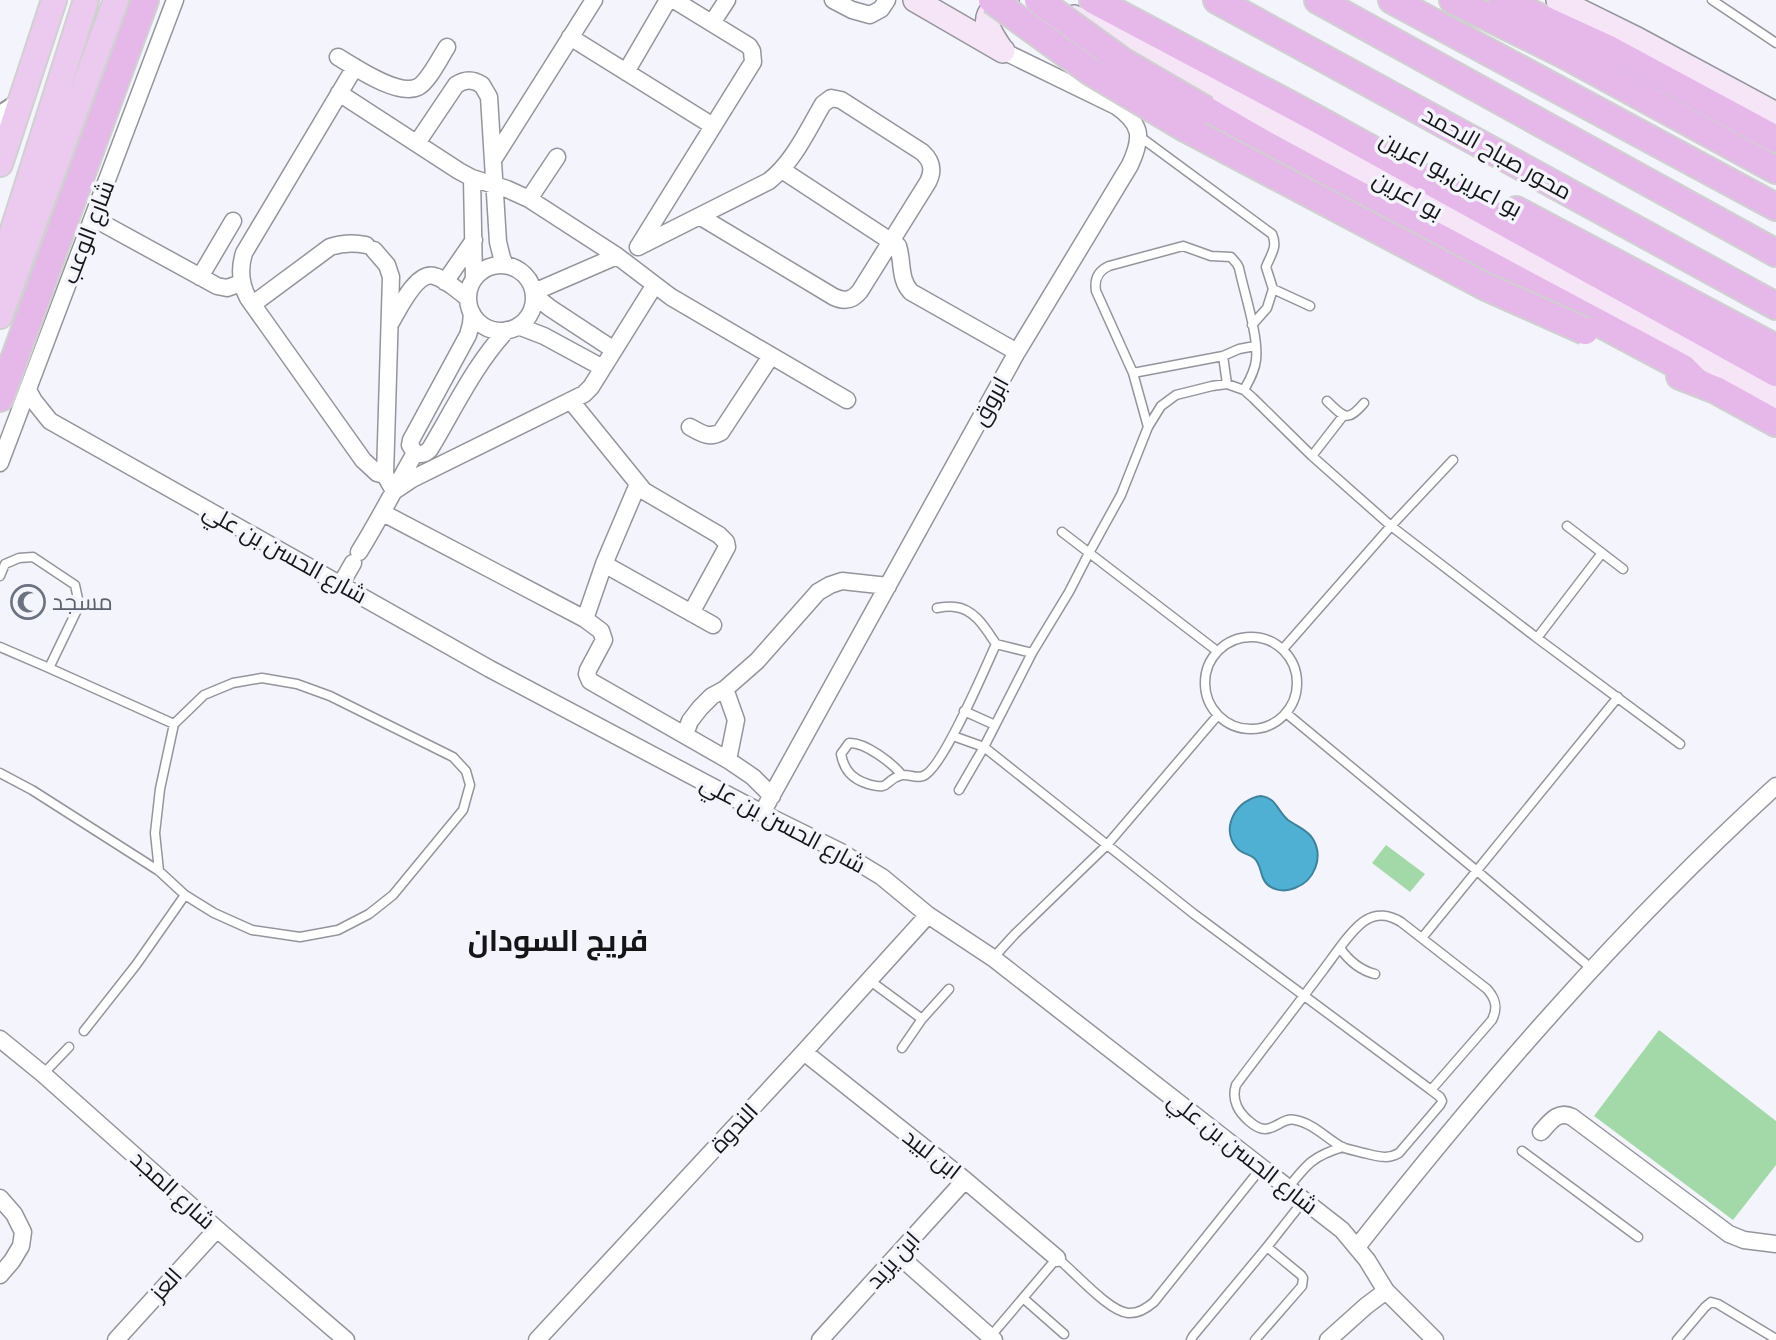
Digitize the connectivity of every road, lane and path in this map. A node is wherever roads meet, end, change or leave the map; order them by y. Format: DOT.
graph roads {
  1 [pos="54,0"];
  2 [pos="86,0"];
  3 [pos="116,0"];
  4 [pos="145,0"];
  5 [pos="175,0"];
  6 [pos="594,0"];
  7 [pos="668,0"];
  8 [pos="674,0"];
  9 [pos="727,0"];
  10 [pos="833,0"];
  11 [pos="887,0"];
  12 [pos="915,0"];
  13 [pos="992,0"];
  14 [pos="1007,0"];
  15 [pos="1037,0"];
  16 [pos="1093,0"];
  17 [pos="1126,0"];
  18 [pos="1217,0"];
  19 [pos="1318,0"];
  20 [pos="1392,0"];
  21 [pos="1454,0"];
  22 [pos="1502,0"];
  23 [pos="1712,0"];
  24 [pos="1548,8"];
  25 [pos="712,23"];
  26 [pos="570,37"];
  27 [pos="1776,43"];
  28 [pos="447,47"];
  29 [pos="1003,51"];
  30 [pos="338,57"];
  31 [pos="355,67"];
  32 [pos="626,72"];
  33 [pos="428,76"];
  34 [pos="451,92"];
  35 [pos="339,93"];
  36 [pos="10,109"];
  37 [pos="1776,114"];
  38 [pos="713,126"];
  39 [pos="1139,136"];
  40 [pos="1776,139"];
  41 [pos="417,143"];
  42 [pos="557,156"];
  43 [pos="493,160"];
  44 [pos="0,163"];
  45 [pos="782,170"];
  46 [pos="1776,170"];
  47 [pos="472,178"];
  48 [pos="495,186"];
  49 [pos="529,199"];
  50 [pos="1776,207"];
  51 [pos="701,217"];
  52 [pos="93,218"];
  53 [pos="233,221"];
  54 [pos="474,240"];
  55 [pos="891,241"];
  56 [pos="638,247"];
  57 [pos="1776,253"];
  58 [pos="622,260"];
  59 [pos="505,265"];
  60 [pos="200,277"];
  61 [pos="474,279"];
  62 [pos="445,282"];
  63 [pos="241,283"];
  64 [pos="654,286"];
  65 [pos="10,288"];
  66 [pos="1273,289"];
  67 [pos="534,294"];
  68 [pos="253,304"];
  69 [pos="470,305"];
  70 [pos="1310,306"];
  71 [pos="1776,306"];
  72 [pos="0,316"];
  73 [pos="389,325"];
  74 [pos="1252,325"];
  75 [pos="513,328"];
  76 [pos="1255,346"];
  77 [pos="1776,348"];
  78 [pos="614,350"];
  79 [pos="1017,352"];
  80 [pos="771,356"];
  81 [pos="1223,356"];
  82 [pos="603,368"];
  83 [pos="1133,373"];
  84 [pos="1776,373"];
  85 [pos="1696,382"];
  86 [pos="1227,384"];
  87 [pos="28,390"];
  88 [pos="1244,390"];
  89 [pos="1776,397"];
  90 [pos="0,398"];
  91 [pos="847,400"];
  92 [pos="571,401"];
  93 [pos="1326,401"];
  94 [pos="1364,403"];
  95 [pos="1343,416"];
  96 [pos="50,421"];
  97 [pos="1776,422"];
  98 [pos="690,427"];
  99 [pos="1148,427"];
  100 [pos="13,429"];
  101 [pos="415,453"];
  102 [pos="1312,456"];
  103 [pos="1453,460"];
  104 [pos="0,463"];
  105 [pos="385,475"];
  106 [pos="638,484"];
  107 [pos="394,491"];
  108 [pos="383,513"];
  109 [pos="1391,526"];
  110 [pos="1567,526"];
  111 [pos="1062,532"];
  112 [pos="1088,553"];
  113 [pos="1602,553"];
  114 [pos="604,564"];
  115 [pos="1623,569"];
  116 [pos="0,576"];
  117 [pos="341,584"];
  118 [pos="888,586"];
  119 [pos="937,608"];
  120 [pos="691,613"];
  121 [pos="586,619"];
  122 [pos="713,625"];
  123 [pos="1537,638"];
  124 [pos="996,644"];
  125 [pos="0,647"];
  126 [pos="1283,649"];
  127 [pos="1217,651"];
  128 [pos="1032,653"];
  129 [pos="50,668"];
  130 [pos="725,689"];
  131 [pos="1618,697"];
  132 [pos="964,711"];
  133 [pos="1286,713"];
  134 [pos="1218,715"];
  135 [pos="174,724"];
  136 [pos="995,725"];
  137 [pos="685,734"];
  138 [pos="953,736"];
  139 [pos="1680,744"];
  140 [pos="984,747"];
  141 [pos="729,760"];
  142 [pos="0,773"];
  143 [pos="902,775"];
  144 [pos="1776,786"];
  145 [pos="959,790"];
  146 [pos="772,796"];
  147 [pos="762,813"];
  148 [pos="1107,845"];
  149 [pos="159,871"];
  150 [pos="1477,871"];
  151 [pos="185,895"];
  152 [pos="928,915"];
  153 [pos="1422,938"];
  154 [pos="1340,948"];
  155 [pos="993,958"];
  156 [pos="1591,969"];
  157 [pos="1375,974"];
  158 [pos="869,980"];
  159 [pos="949,989"];
  160 [pos="1304,996"];
  161 [pos="922,1019"];
  162 [pos="84,1031"];
  163 [pos="0,1039"];
  164 [pos="69,1047"];
  165 [pos="902,1048"];
  166 [pos="804,1052"];
  167 [pos="43,1074"];
  168 [pos="1431,1090"];
  169 [pos="1541,1132"];
  170 [pos="1343,1147"];
  171 [pos="1522,1151"];
  172 [pos="1262,1167"];
  173 [pos="965,1180"];
  174 [pos="1288,1188"];
  175 [pos="0,1198"];
  176 [pos="1304,1200"];
  177 [pos="216,1229"];
  178 [pos="1638,1237"];
  179 [pos="1776,1244"];
  180 [pos="1267,1247"];
  181 [pos="1357,1247"];
  182 [pos="898,1255"];
  183 [pos="1057,1258"];
  184 [pos="0,1275"];
  185 [pos="1385,1292"];
  186 [pos="1023,1298"];
  187 [pos="1064,1334"];
  188 [pos="992,1338"];
  189 [pos="1776,1339"];
  190 [pos="116,1340"];
  191 [pos="346,1340"];
  192 [pos="537,1340"];
  193 [pos="820,1340"];
  194 [pos="1191,1340"];
  195 [pos="1255,1340"];
  196 [pos="1328,1340"];
  197 [pos="1435,1340"];
  198 [pos="1677,1340"];
  1 -- 36 [label="main road"];
  2 -- 65 [label="main road"];
  3 -- 65 [label="main road"];
  4 -- 90 [label="highway"];
  5 -- 52 [label="street, شارع الوعب"];
  6 -- 26 [label="street"];
  7 -- 32 [label="street"];
  8 -- 25 [label="street"];
  9 -- 25 [label="street"];
  10 -- 11 [label="street"];
  12 -- 29 [label="main road"];
  13 -- 85 [label="highway, bridge"];
  14 -- 29 [label="main road"];
  15 -- 85 [label="highway, bridge"];
  15 -- 89 [label="main road, بو اعرين"];
  16 -- 84 [label="highway"];
  17 -- 77 [label="highway, بو اعرين,بو اعرين"];
  18 -- 71 [label="highway, محور صباح الاحمد"];
  19 -- 57 [label="highway"];
  20 -- 50 [label="highway"];
  21 -- 46 [label="highway"];
  22 -- 24 [label="highway"];
  23 -- 27 [label="lane"];
  24 -- 37 [label="main road"];
  24 -- 40 [label="highway"];
  25 -- 38 [label="street"];
  26 -- 32 [label="street"];
  26 -- 43 [label="street"];
  28 -- 33 [label="street"];
  29 -- 39 [label="street"];
  30 -- 31 [label="street"];
  31 -- 33 [label="street"];
  31 -- 35 [label="street"];
  32 -- 38 [label="street"];
  33 -- 34 [label="street"];
  34 -- 41 [label="street"];
  34 -- 43 [label="street"];
  35 -- 41 [label="street"];
  35 -- 63 [label="street"];
  36 -- 44 [label="main road"];
  38 -- 56 [label="street"];
  39 -- 66 [label="lane"];
  39 -- 79 [label="street, ابروق"];
  41 -- 47 [label="street"];
  42 -- 49 [label="street"];
  43 -- 48 [label="street"];
  45 -- 51 [label="street"];
  45 -- 55 [label="street"];
  45 -- 55 [label="street"];
  47 -- 48 [label="street"];
  47 -- 54 [label="street"];
  48 -- 49 [label="street"];
  48 -- 59 [label="street"];
  49 -- 58 [label="street"];
  51 -- 55 [label="street"];
  51 -- 56 [label="street"];
  52 -- 60 [label="street"];
  52 -- 87 [label="street, شارع الوعب"];
  53 -- 60 [label="street"];
  54 -- 61 [label="street"];
  54 -- 62 [label="street"];
  55 -- 79 [label="street"];
  56 -- 58 [label="street"];
  58 -- 64 [label="street"];
  58 -- 67 [label="street"];
  59 -- 61 [label="street"];
  59 -- 67 [label="street"];
  60 -- 63 [label="street"];
  61 -- 69 [label="street"];
  62 -- 69 [label="street"];
  62 -- 73 [label="street"];
  63 -- 68 [label="street"];
  64 -- 78 [label="street"];
  64 -- 80 [label="street"];
  65 -- 72 [label="main road"];
  66 -- 70 [label="lane"];
  66 -- 74 [label="lane"];
  67 -- 75 [label="street"];
  67 -- 78 [label="street"];
  68 -- 73 [label="street"];
  68 -- 105 [label="street"];
  69 -- 75 [label="street"];
  69 -- 101 [label="street"];
  73 -- 105 [label="street"];
  74 -- 76 [label="lane"];
  74 -- 83 [label="lane"];
  75 -- 82 [label="street"];
  75 -- 101 [label="street"];
  76 -- 81 [label="lane"];
  76 -- 88 [label="lane"];
  78 -- 82 [label="street"];
  79 -- 118 [label="street, ابروق"];
  80 -- 91 [label="street"];
  80 -- 98 [label="street"];
  81 -- 83 [label="lane"];
  81 -- 86 [label="lane"];
  82 -- 92 [label="street"];
  83 -- 99 [label="lane"];
  85 -- 97 [label="highway"];
  86 -- 88 [label="lane"];
  86 -- 99 [label="lane"];
  87 -- 96 [label="street, شارع الحسن بن علي"];
  87 -- 100 [label="street, شارع الوعب"];
  88 -- 102 [label="lane"];
  92 -- 106 [label="street"];
  92 -- 107 [label="street"];
  93 -- 95 [label="lane"];
  94 -- 95 [label="lane"];
  95 -- 102 [label="lane"];
  96 -- 100 [label="street"];
  96 -- 117 [label="street, شارع الحسن بن علي"];
  99 -- 112 [label="lane"];
  100 -- 104 [label="street, شارع الوعب"];
  101 -- 107 [label="street"];
  102 -- 109 [label="lane"];
  103 -- 109 [label="lane"];
  105 -- 107 [label="street"];
  106 -- 114 [label="street"];
  106 -- 120 [label="street"];
  107 -- 108 [label="street"];
  108 -- 117 [label="street"];
  108 -- 121 [label="street"];
  109 -- 123 [label="lane"];
  109 -- 126 [label="lane"];
  110 -- 113 [label="lane"];
  111 -- 112 [label="lane"];
  112 -- 127 [label="lane"];
  112 -- 128 [label="lane"];
  113 -- 115 [label="lane"];
  113 -- 123 [label="lane"];
  114 -- 120 [label="street"];
  114 -- 121 [label="street"];
  116 -- 129 [label="lane"];
  117 -- 147 [label="street, شارع الحسن بن علي"];
  118 -- 130 [label="street"];
  118 -- 146 [label="street, ابروق"];
  119 -- 124 [label="lane"];
  120 -- 122 [label="street"];
  121 -- 137 [label="street"];
  123 -- 131 [label="lane"];
  124 -- 128 [label="lane"];
  124 -- 132 [label="lane"];
  125 -- 129 [label="lane"];
  126 -- 127 [label="lane"];
  126 -- 133 [label="lane"];
  127 -- 134 [label="lane"];
  128 -- 136 [label="lane"];
  129 -- 135 [label="lane"];
  130 -- 137 [label="street"];
  130 -- 141 [label="street"];
  131 -- 139 [label="lane"];
  131 -- 150 [label="lane"];
  132 -- 136 [label="lane"];
  132 -- 138 [label="lane"];
  133 -- 134 [label="lane"];
  133 -- 150 [label="lane"];
  134 -- 148 [label="lane"];
  135 -- 149 [label="lane"];
  135 -- 151 [label="lane"];
  136 -- 140 [label="lane"];
  137 -- 141 [label="street"];
  138 -- 140 [label="lane"];
  138 -- 143 [label="lane"];
  140 -- 145 [label="lane"];
  140 -- 148 [label="lane"];
  141 -- 146 [label="street"];
  142 -- 149 [label="lane"];
  143 -- 143 [label="lane"];
  144 -- 156 [label="street"];
  146 -- 147 [label="street, ابروق"];
  147 -- 152 [label="street, شارع الحسن بن علي"];
  148 -- 155 [label="lane"];
  148 -- 160 [label="lane"];
  149 -- 151 [label="lane"];
  150 -- 153 [label="lane"];
  150 -- 156 [label="lane"];
  151 -- 162 [label="lane"];
  152 -- 155 [label="street, شارع الحسن بن علي"];
  152 -- 158 [label="street, الندوة"];
  153 -- 154 [label="lane"];
  153 -- 168 [label="lane"];
  154 -- 157 [label="lane"];
  154 -- 160 [label="lane"];
  155 -- 172 [label="street, شارع الحسن بن علي"];
  156 -- 181 [label="street"];
  158 -- 161 [label="lane"];
  158 -- 166 [label="street, الندوة"];
  159 -- 161 [label="lane"];
  160 -- 168 [label="lane"];
  160 -- 170 [label="lane"];
  161 -- 165 [label="lane"];
  163 -- 167 [label="street, شارع المجد"];
  164 -- 167 [label="lane"];
  166 -- 173 [label="street, ابن لبيد"];
  166 -- 192 [label="street, الندوة"];
  167 -- 177 [label="street, شارع المجد"];
  168 -- 170 [label="lane"];
  169 -- 179 [label="street"];
  170 -- 174 [label="lane"];
  171 -- 178 [label="lane"];
  172 -- 174 [label="street, شارع الحسن بن علي"];
  172 -- 183 [label="lane, ابن لبيد"];
  173 -- 182 [label="street, ابن يزيد"];
  173 -- 183 [label="street, ابن لبيد"];
  174 -- 176 [label="street, شارع الحسن بن علي"];
  175 -- 184 [label="street"];
  176 -- 180 [label="lane"];
  176 -- 181 [label="street, شارع الحسن بن علي"];
  177 -- 190 [label="street, العز"];
  177 -- 191 [label="street, شارع المجد"];
  180 -- 194 [label="lane"];
  180 -- 195 [label="lane"];
  181 -- 185 [label="street, شارع الحسن بن علي"];
  182 -- 188 [label="street"];
  182 -- 193 [label="street, ابن يزيد"];
  183 -- 186 [label="lane"];
  185 -- 196 [label="street"];
  185 -- 197 [label="street, شارع الحسن بن علي"];
  186 -- 187 [label="lane"];
  186 -- 188 [label="lane"];
  189 -- 198 [label="lane"];
}
